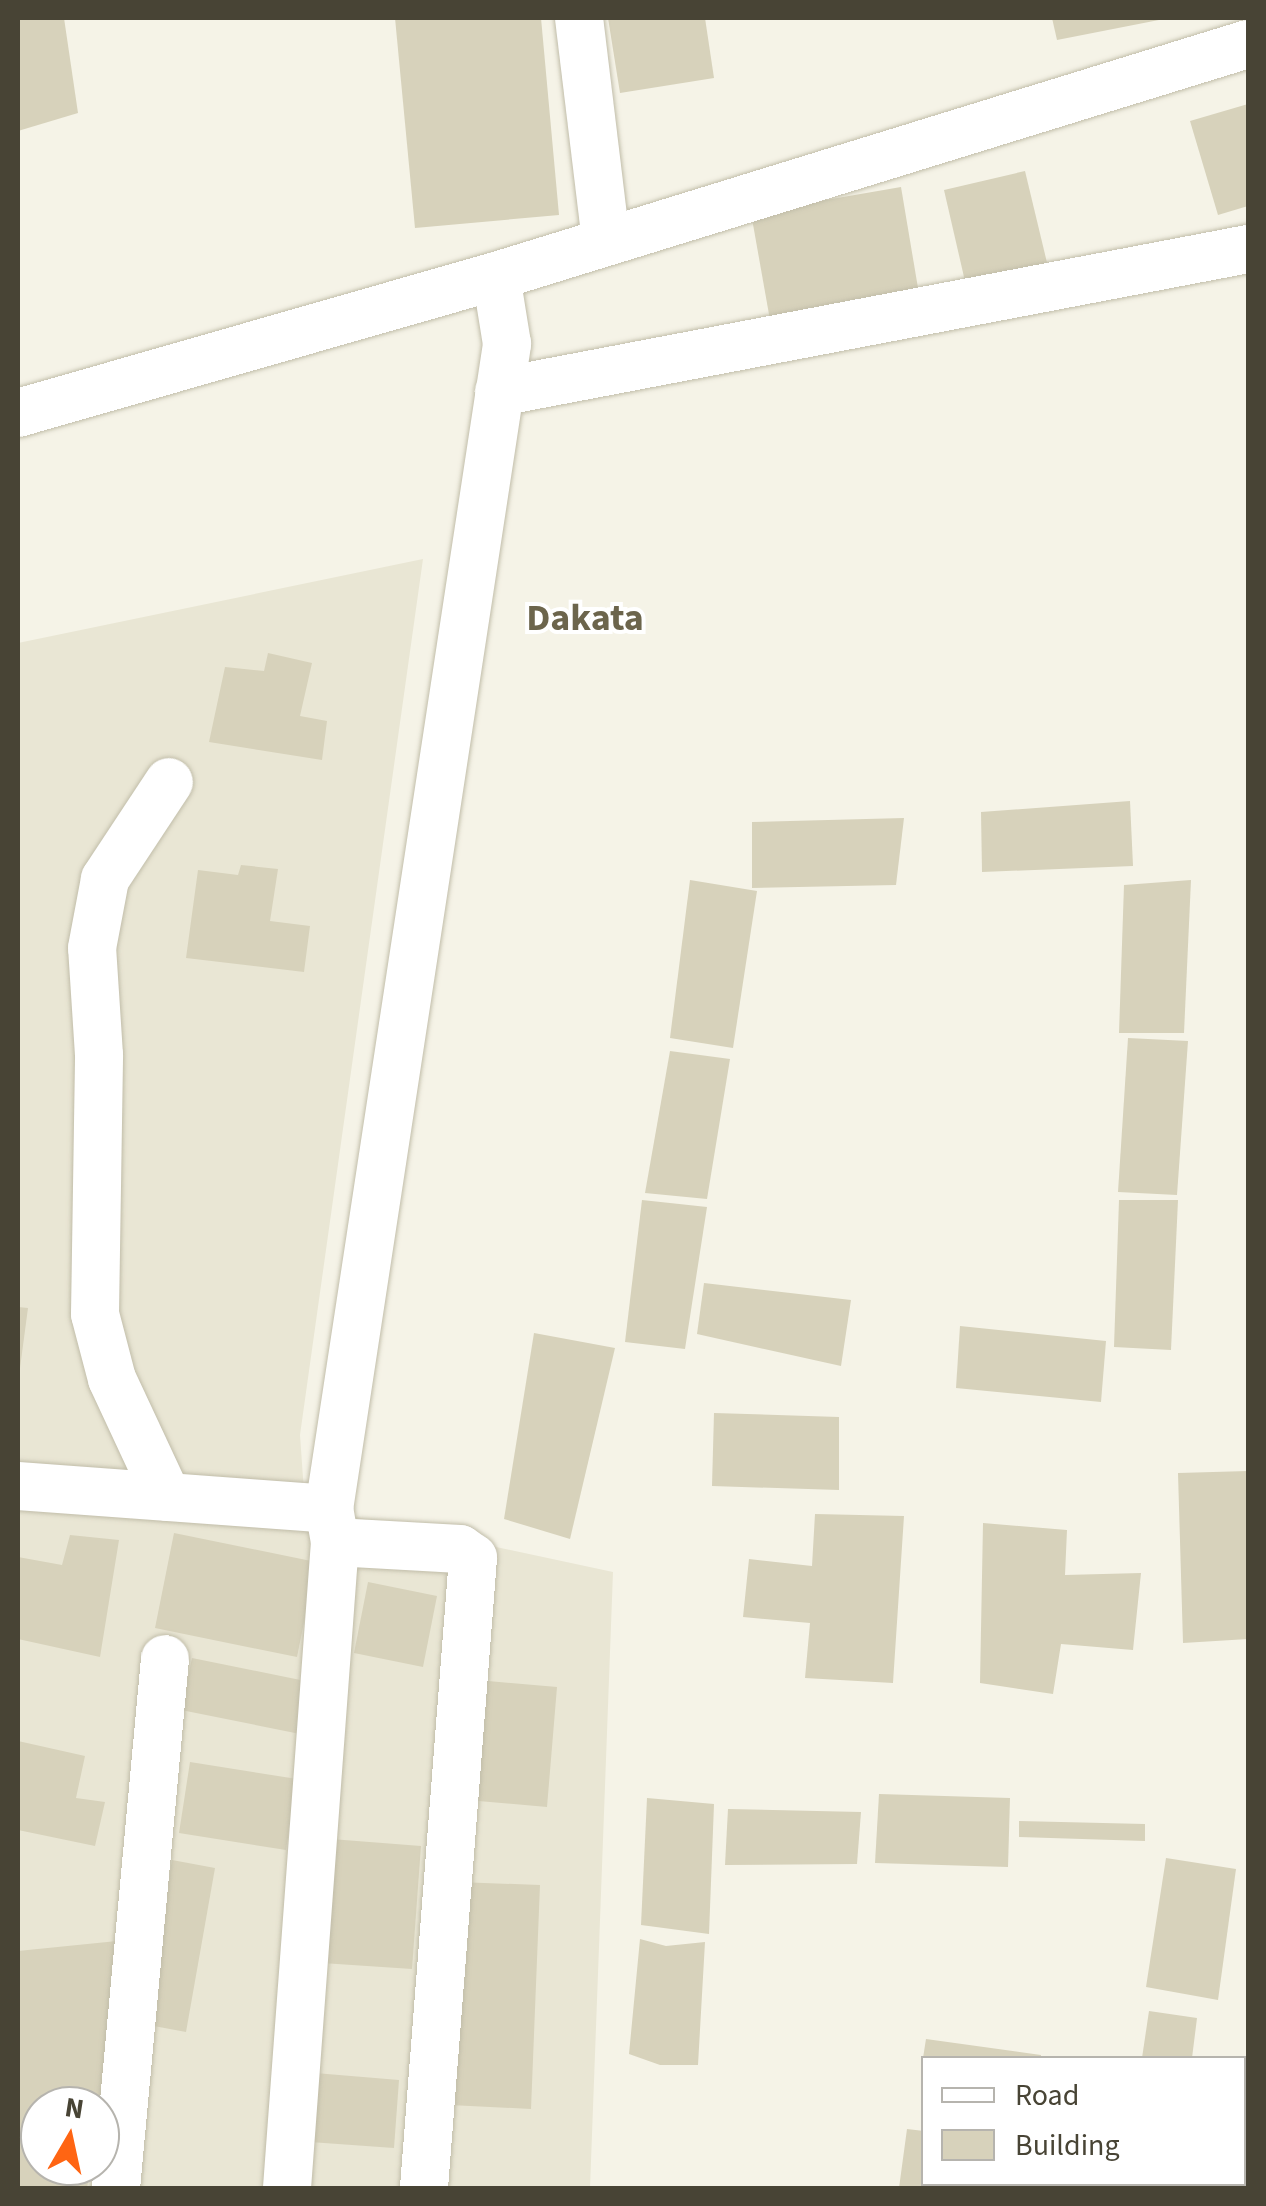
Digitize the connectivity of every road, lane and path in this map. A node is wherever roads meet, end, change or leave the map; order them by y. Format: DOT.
graph roads {
  1 [pos="579,18"];
  2 [pos="1241,36"];
  3 [pos="606,241"];
  4 [pos="1248,249"];
  5 [pos="496,276"];
  6 [pos="499,392"];
  7 [pos="18,413"];
  8 [pos="169,782"];
  9 [pos="18,1486"];
  10 [pos="167,1497"];
  11 [pos="332,1526"];
  12 [pos="166,1659"];
  13 [pos="116,2188"];
  14 [pos="287,2188"];
  15 [pos="424,2188"];
  1 -- 3 [label="street"];
  2 -- 3 [label="street"];
  3 -- 5 [label="street"];
  4 -- 6 [label="street"];
  5 -- 6 [label="street"];
  5 -- 7 [label="street"];
  6 -- 11 [label="street"];
  8 -- 10 [label="street"];
  9 -- 10 [label="street"];
  10 -- 11 [label="street"];
  11 -- 14 [label="street"];
  11 -- 15 [label="street"];
  12 -- 13 [label="street"];
}
